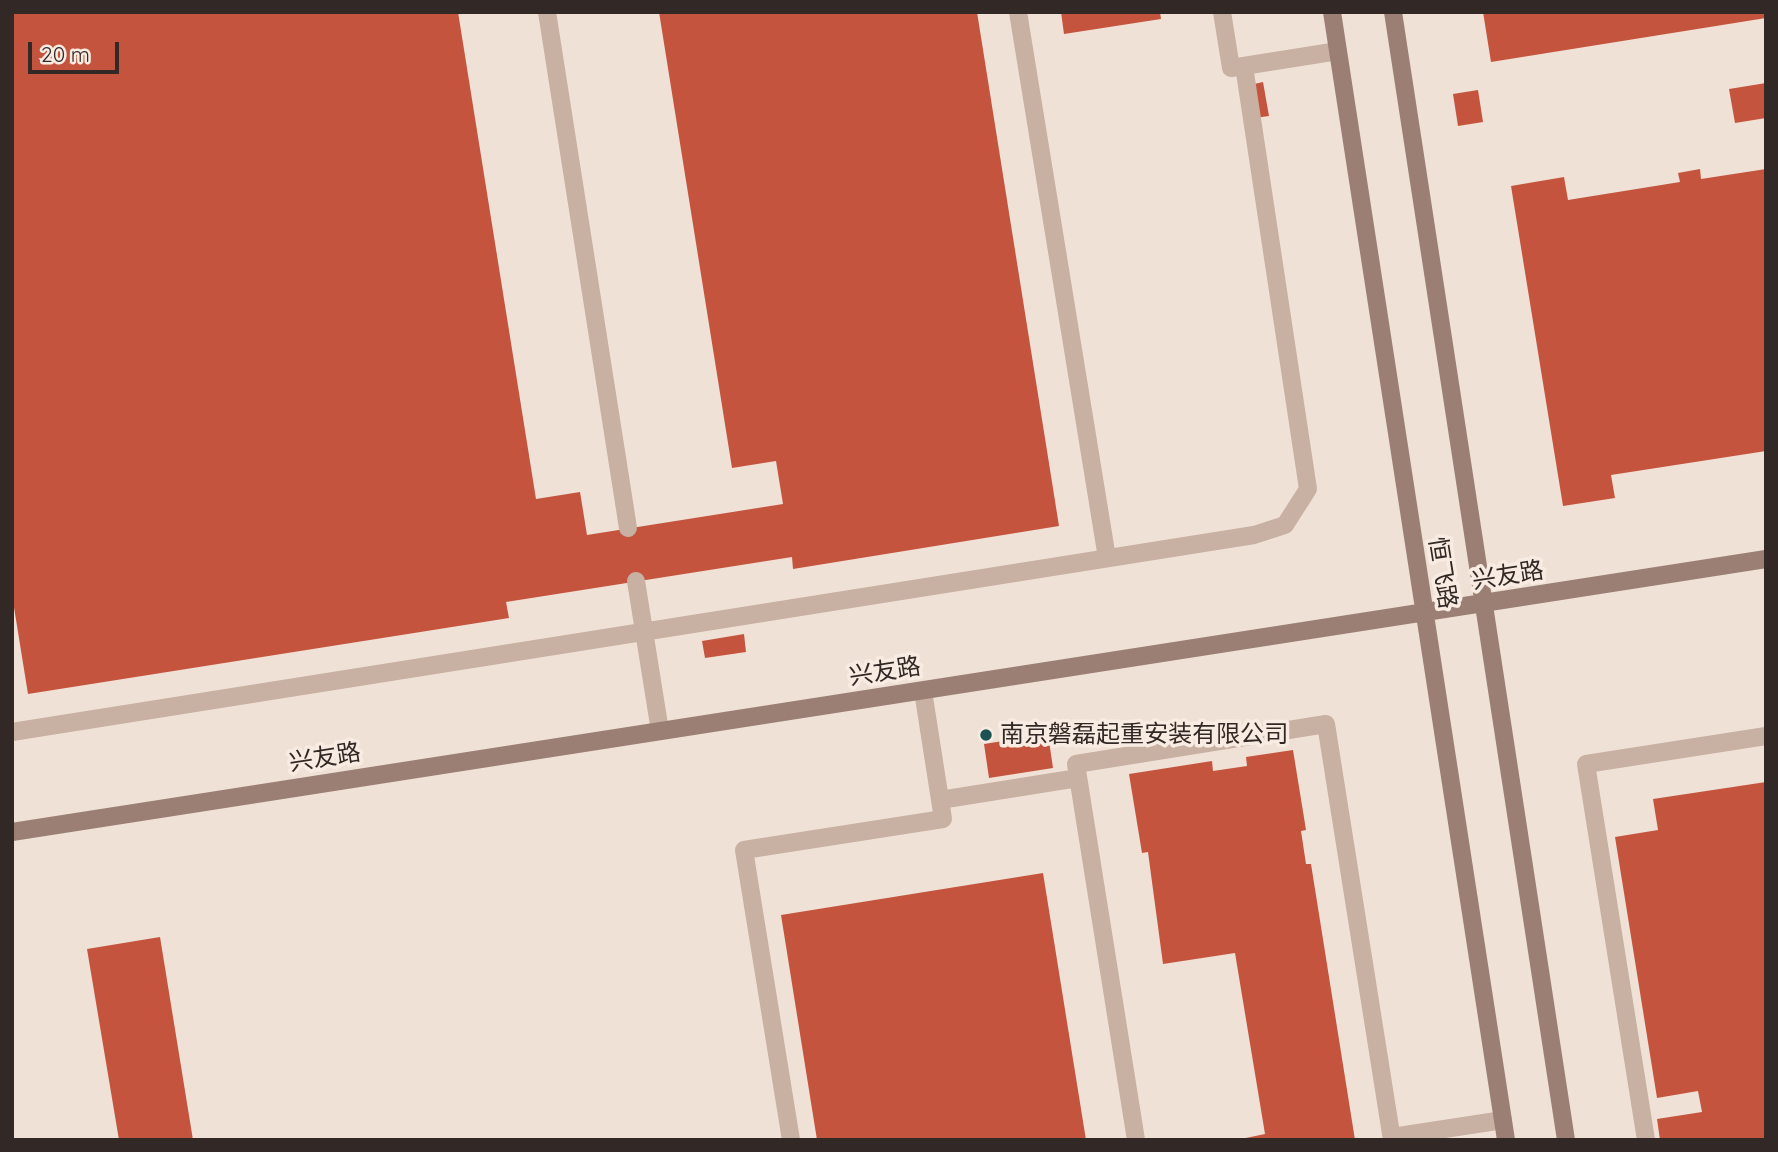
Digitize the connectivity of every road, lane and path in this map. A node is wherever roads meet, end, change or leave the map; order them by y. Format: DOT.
graph roads {
  1 [pos="547,12"];
  2 [pos="1018,12"];
  3 [pos="1222,12"];
  4 [pos="1332,12"];
  5 [pos="1393,12"];
  6 [pos="1338,51"];
  7 [pos="1244,66"];
  8 [pos="628,528"];
  9 [pos="1107,558"];
  10 [pos="1766,559"];
  11 [pos="636,581"];
  12 [pos="1482,605"];
  13 [pos="1423,613"];
  14 [pos="644,632"];
  15 [pos="923,691"];
  16 [pos="660,731"];
  17 [pos="12,732"];
  18 [pos="1766,736"];
  19 [pos="1078,778"];
  20 [pos="940,800"];
  21 [pos="12,832"];
  22 [pos="1503,1120"];
  23 [pos="1392,1139"];
  24 [pos="790,1140"];
  25 [pos="1136,1140"];
  26 [pos="1506,1140"];
  27 [pos="1566,1140"];
  28 [pos="1646,1140"];
  1 -- 8 [label="lane"];
  2 -- 9 [label="lane"];
  3 -- 7 [label="lane"];
  4 -- 6 [label="main road, 恒飞路"];
  5 -- 12 [label="main road, 恒飞路"];
  6 -- 7 [label="lane"];
  6 -- 13 [label="main road, 恒飞路"];
  7 -- 9 [label="lane"];
  9 -- 14 [label="lane"];
  10 -- 12 [label="main road, 兴友路"];
  11 -- 14 [label="lane"];
  12 -- 13 [label="main road, 兴友路"];
  12 -- 27 [label="main road, 恒飞路"];
  13 -- 15 [label="main road, 兴友路"];
  13 -- 22 [label="main road, 恒飞路"];
  14 -- 16 [label="lane"];
  14 -- 17 [label="lane"];
  15 -- 16 [label="main road, 兴友路"];
  15 -- 20 [label="lane"];
  16 -- 21 [label="main road, 兴友路"];
  18 -- 28 [label="lane"];
  19 -- 20 [label="lane"];
  19 -- 23 [label="lane"];
  19 -- 25 [label="lane"];
  20 -- 24 [label="lane"];
  22 -- 23 [label="lane"];
  22 -- 26 [label="main road, 恒飞路"];
}
